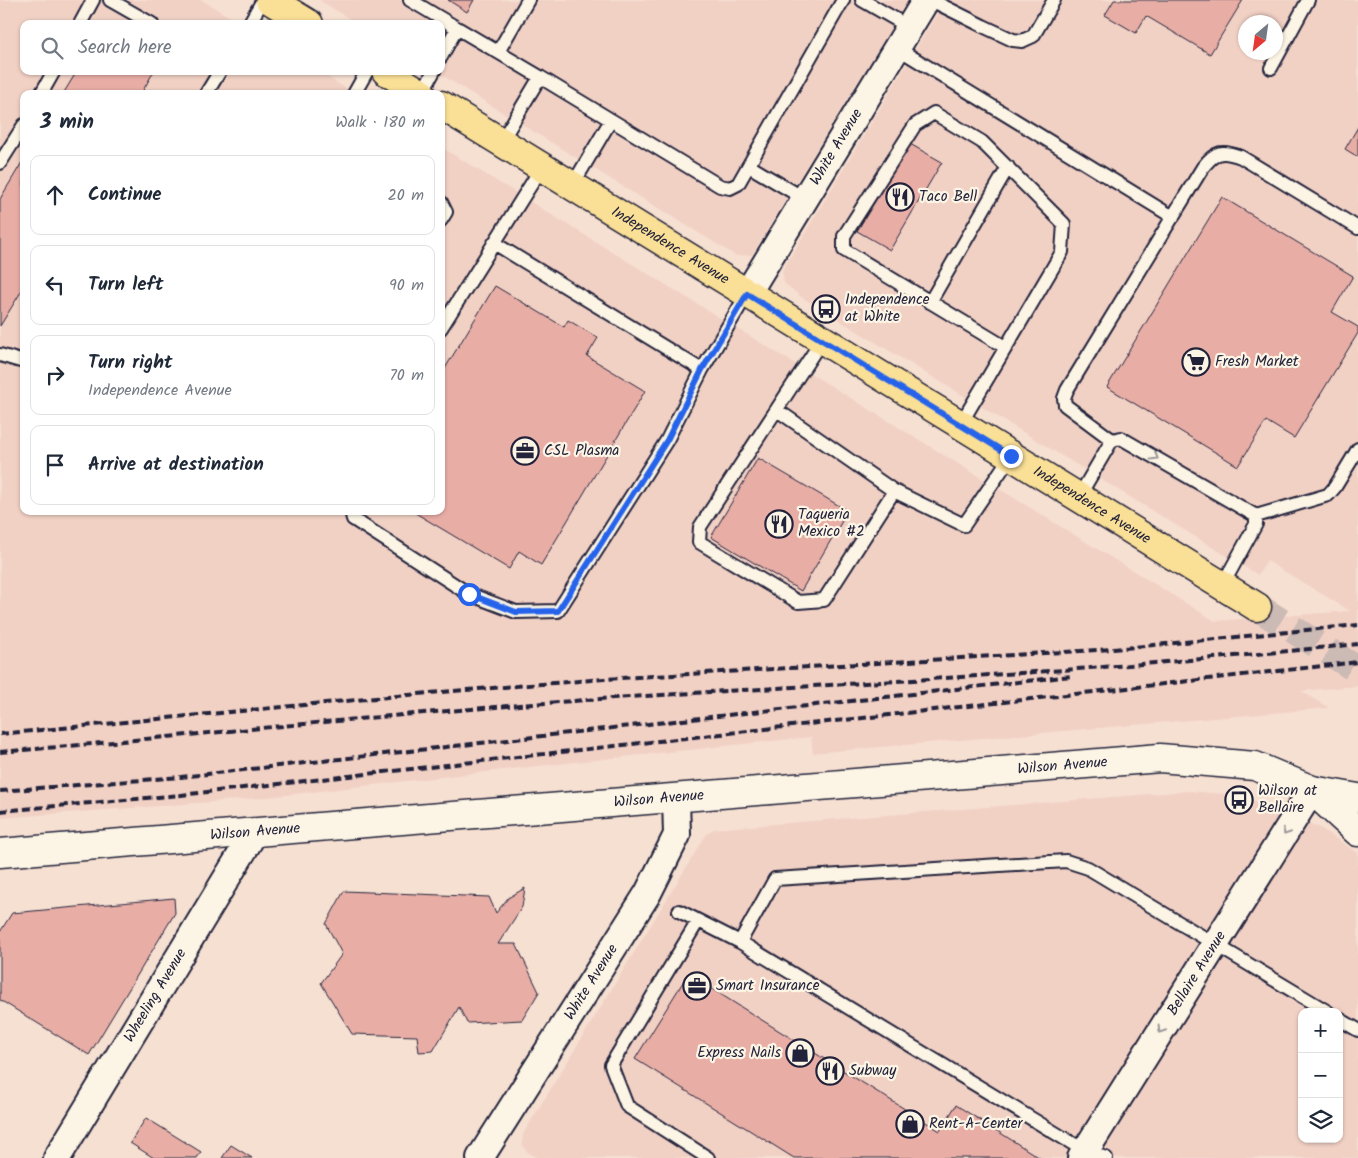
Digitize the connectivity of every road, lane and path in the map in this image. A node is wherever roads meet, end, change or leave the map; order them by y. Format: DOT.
graph roads {
  1 [pos="93,0"];
  2 [pos="110,0"];
  3 [pos="263,0"];
  4 [pos="270,0"];
  5 [pos="410,0"];
  6 [pos="528,0"];
  7 [pos="843,0"];
  8 [pos="862,0"];
  9 [pos="926,0"];
  10 [pos="932,0"];
  11 [pos="1054,0"];
  12 [pos="1308,0"];
  13 [pos="82,20"];
  14 [pos="145,20"];
  15 [pos="251,20"];
  16 [pos="302,20"];
  17 [pos="444,20"];
  18 [pos="445,21"];
  19 [pos="457,28"];
  20 [pos="903,38"];
  21 [pos="445,50"];
  22 [pos="498,52"];
  23 [pos="1271,68"];
  24 [pos="52,75"];
  25 [pos="218,75"];
  26 [pos="366,75"];
  27 [pos="392,75"];
  28 [pos="432,75"];
  29 [pos="540,76"];
  30 [pos="43,90"];
  31 [pos="208,90"];
  32 [pos="356,90"];
  33 [pos="416,90"];
  34 [pos="424,90"];
  35 [pos="445,107"];
  36 [pos="611,120"];
  37 [pos="20,131"];
  38 [pos="501,142"];
  39 [pos="0,163"];
  40 [pos="749,166"];
  41 [pos="542,167"];
  42 [pos="1008,167"];
  43 [pos="572,186"];
  44 [pos="805,199"];
  45 [pos="1173,217"];
  46 [pos="1358,228"];
  47 [pos="494,243"];
  48 [pos="747,294"];
  49 [pos="930,302"];
  50 [pos="445,322"];
  51 [pos="822,340"];
  52 [pos="1005,348"];
  53 [pos="0,355"];
  54 [pos="20,361"];
  55 [pos="702,370"];
  56 [pos="777,410"];
  57 [pos="960,425"];
  58 [pos="1112,440"];
  59 [pos="1358,449"];
  60 [pos="1011,456"];
  61 [pos="894,491"];
  62 [pos="1078,498"];
  63 [pos="352,515"];
  64 [pos="1256,516"];
  65 [pos="1222,586"];
  66 [pos="1257,607"];
  67 [pos="1312,790"];
  68 [pos="676,798"];
  69 [pos="1358,798"];
  70 [pos="1358,832"];
  71 [pos="254,833"];
  72 [pos="0,853"];
  73 [pos="679,911"];
  74 [pos="698,921"];
  75 [pos="740,942"];
  76 [pos="1215,944"];
  77 [pos="1321,1008"];
  78 [pos="1343,1021"];
  79 [pos="1358,1030"];
  80 [pos="487,1156"];
  81 [pos="1090,1156"];
  82 [pos="57,1158"];
  83 [pos="708,1158"];
  1 -- 13 [label="lane"];
  2 -- 14 [label="lane"];
  3 -- 15 [label="lane"];
  4 -- 16 [label="main road"];
  5 -- 17 [label="lane"];
  6 -- 22 [label="lane"];
  7 -- 40 [label="lane"];
  8 -- 20 [label="lane"];
  9 -- 20 [label="street, White Avenue"];
  10 -- 11 [label="lane"];
  12 -- 23 [label="lane"];
  18 -- 19 [label="lane"];
  19 -- 21 [label="lane"];
  19 -- 22 [label="lane"];
  20 -- 44 [label="street, White Avenue"];
  20 -- 45 [label="lane"];
  22 -- 29 [label="lane"];
  24 -- 30 [label="lane"];
  25 -- 31 [label="lane"];
  26 -- 32 [label="lane"];
  27 -- 33 [label="main road"];
  28 -- 34 [label="lane"];
  29 -- 36 [label="lane"];
  29 -- 38 [label="lane"];
  35 -- 38 [label="main road, Independence Avenue"];
  36 -- 40 [label="lane"];
  36 -- 43 [label="lane"];
  37 -- 39 [label="lane"];
  38 -- 41 [label="main road, Independence Avenue"];
  40 -- 44 [label="lane"];
  41 -- 43 [label="main road, Independence Avenue"];
  41 -- 47 [label="lane"];
  42 -- 49 [label="lane"];
  42 -- 49 [label="lane"];
  42 -- 52 [label="lane"];
  43 -- 48 [label="main road, Independence Avenue"];
  44 -- 48 [label="street, White Avenue"];
  45 -- 46 [label="lane"];
  45 -- 58 [label="lane"];
  47 -- 50 [label="lane"];
  47 -- 55 [label="lane"];
  48 -- 51 [label="main road, Independence Avenue"];
  48 -- 55 [label="lane"];
  49 -- 52 [label="lane"];
  51 -- 56 [label="lane"];
  51 -- 57 [label="main road, Independence Avenue"];
  52 -- 57 [label="lane"];
  53 -- 54 [label="lane"];
  55 -- 63 [label="lane"];
  56 -- 61 [label="lane"];
  56 -- 61 [label="lane"];
  57 -- 60 [label="main road, Independence Avenue"];
  58 -- 62 [label="lane"];
  58 -- 64 [label="lane, one-way"];
  59 -- 64 [label="lane"];
  60 -- 61 [label="lane"];
  60 -- 62 [label="main road, Independence Avenue"];
  62 -- 65 [label="main road, Independence Avenue"];
  64 -- 65 [label="lane"];
  65 -- 66 [label="main road, Independence Avenue"];
  67 -- 68 [label="main road, Wilson Avenue"];
  67 -- 69 [label="main road, Wilson Avenue"];
  67 -- 70 [label="main road, Wilson Avenue"];
  67 -- 76 [label="street, Bellaire Avenue, one-way"];
  68 -- 71 [label="main road, Wilson Avenue"];
  68 -- 80 [label="street, White Avenue"];
  71 -- 72 [label="main road, Wilson Avenue"];
  71 -- 82 [label="street, Wheeling Avenue"];
  73 -- 74 [label="lane"];
  74 -- 75 [label="lane"];
  74 -- 83 [label="lane"];
  75 -- 76 [label="lane"];
  75 -- 81 [label="lane"];
  76 -- 77 [label="lane"];
  76 -- 81 [label="street, Bellaire Avenue, one-way"];
  78 -- 79 [label="lane"];
}
